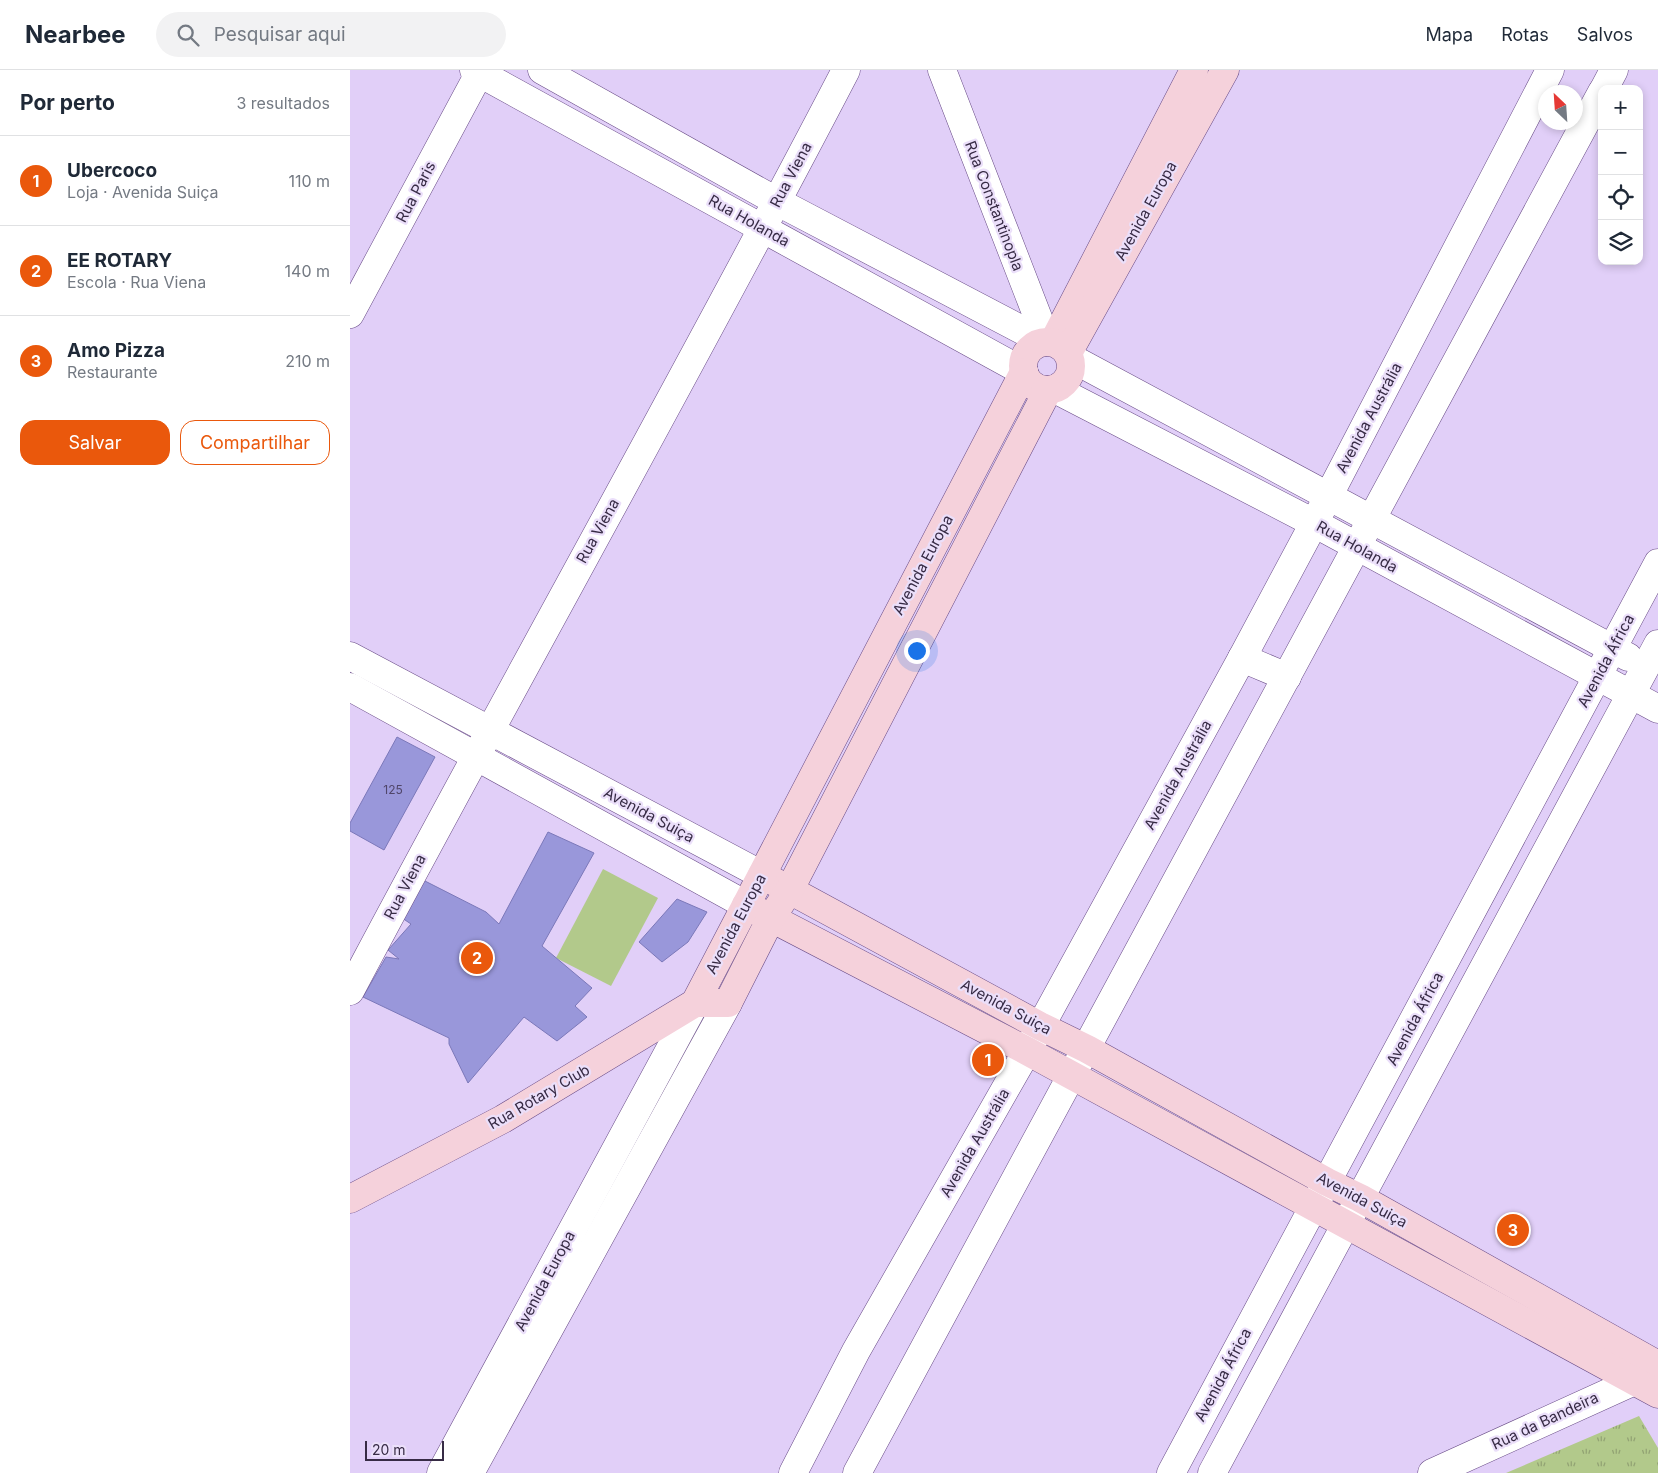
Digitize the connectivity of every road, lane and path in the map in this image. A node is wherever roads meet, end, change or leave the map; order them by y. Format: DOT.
graph roads {
  1 [pos="542,70"];
  2 [pos="846,70"];
  3 [pos="942,70"];
  4 [pos="1194,70"];
  5 [pos="1225,70"];
  6 [pos="1550,70"];
  7 [pos="1614,70"];
  8 [pos="479,71"];
  9 [pos="1606,85"];
  10 [pos="1598,99"];
  11 [pos="778,202"];
  12 [pos="762,228"];
  13 [pos="350,314"];
  14 [pos="1057,347"];
  15 [pos="1024,372"];
  16 [pos="1052,389"];
  17 [pos="1328,497"];
  18 [pos="1371,520"];
  19 [pos="1314,523"];
  20 [pos="1357,547"];
  21 [pos="1658,563"];
  22 [pos="1612,649"];
  23 [pos="350,656"];
  24 [pos="1242,658"];
  25 [pos="1654,661"];
  26 [pos="1287,678"];
  27 [pos="1597,678"];
  28 [pos="350,687"];
  29 [pos="1630,694"];
  30 [pos="1658,709"];
  31 [pos="490,730"];
  32 [pos="475,755"];
  33 [pos="762,875"];
  34 [pos="790,889"];
  35 [pos="746,906"];
  36 [pos="771,918"];
  37 [pos="350,992"];
  38 [pos="728,1002"];
  39 [pos="695,1004"];
  40 [pos="1413,1022"];
  41 [pos="1040,1026"];
  42 [pos="1447,1037"];
  43 [pos="1087,1048"];
  44 [pos="1027,1051"];
  45 [pos="1072,1076"];
  46 [pos="1326,1182"];
  47 [pos="1360,1198"];
  48 [pos="350,1199"];
  49 [pos="1314,1208"];
  50 [pos="1345,1224"];
  51 [pos="1658,1365"];
  52 [pos="1658,1370"];
  53 [pos="1633,1381"];
  54 [pos="1658,1394"];
  55 [pos="441,1473"];
  56 [pos="470,1473"];
  57 [pos="793,1473"];
  58 [pos="858,1473"];
  59 [pos="1170,1473"];
  60 [pos="1212,1473"];
  61 [pos="1432,1473"];
  1 -- 11 [label="street, Rua Holanda"];
  2 -- 11 [label="street, Rua Viena"];
  3 -- 14 [label="street, Rua Constantinopla"];
  4 -- 14 [label="main road, Avenida Europa"];
  5 -- 14 [label="main road, Avenida Europa"];
  6 -- 17 [label="street, Avenida Austrália"];
  7 -- 9 [label="street"];
  8 -- 12 [label="street, Rua Holanda"];
  8 -- 13 [label="street, Rua Paris"];
  10 -- 18 [label="street"];
  11 -- 12 [label="street, Rua Viena"];
  11 -- 14 [label="street, Rua Holanda"];
  12 -- 15 [label="street, Rua Holanda"];
  12 -- 31 [label="street, Rua Viena"];
  14 -- 15 [label="main road"];
  14 -- 16 [label="main road"];
  14 -- 17 [label="street, Rua Holanda"];
  15 -- 16 [label="main road"];
  15 -- 33 [label="main road, Avenida Europa"];
  16 -- 19 [label="street, Rua Holanda"];
  16 -- 34 [label="main road, Avenida Europa"];
  17 -- 18 [label="street, Rua Holanda"];
  17 -- 19 [label="street, Avenida Austrália"];
  18 -- 20 [label="street"];
  18 -- 22 [label="street, Rua Holanda"];
  19 -- 20 [label="street, Rua Holanda"];
  19 -- 24 [label="street, Avenida Austrália"];
  20 -- 26 [label="street"];
  20 -- 27 [label="street, Rua Holanda"];
  21 -- 22 [label="street, Avenida África"];
  22 -- 25 [label="street, Rua Holanda"];
  22 -- 27 [label="street, Avenida África"];
  23 -- 31 [label="street, Avenida Suiça"];
  24 -- 26 [label="street"];
  24 -- 41 [label="street, Avenida Austrália"];
  25 -- 29 [label="street"];
  26 -- 43 [label="street"];
  27 -- 29 [label="street, Rua Holanda"];
  27 -- 40 [label="street, Avenida África"];
  28 -- 32 [label="street, Avenida Suiça"];
  29 -- 30 [label="street, Rua Holanda"];
  29 -- 42 [label="street"];
  31 -- 32 [label="street, Rua Viena"];
  31 -- 33 [label="street, Avenida Suiça"];
  32 -- 35 [label="street, Avenida Suiça"];
  32 -- 37 [label="street, Rua Viena"];
  33 -- 34 [label="main road, Avenida Suiça"];
  33 -- 35 [label="main road, Avenida Europa"];
  34 -- 36 [label="main road, Avenida Europa"];
  34 -- 41 [label="main road, Avenida Suiça"];
  35 -- 36 [label="main road, Avenida Suiça"];
  35 -- 39 [label="main road, Avenida Europa"];
  36 -- 38 [label="main road, Avenida Europa"];
  36 -- 44 [label="main road, Avenida Suiça"];
  38 -- 39 [label="main road, Rua Rotary Club"];
  38 -- 56 [label="street, Avenida Europa"];
  39 -- 48 [label="main road, Rua Rotary Club"];
  39 -- 55 [label="street, Avenida Europa"];
  40 -- 42 [label="street"];
  40 -- 46 [label="street, Avenida África"];
  41 -- 43 [label="main road, Avenida Suiça"];
  41 -- 44 [label="street, Avenida Austrália"];
  42 -- 47 [label="street"];
  43 -- 45 [label="street"];
  43 -- 46 [label="main road, Avenida Suiça"];
  44 -- 45 [label="main road, Avenida Suiça"];
  44 -- 57 [label="street, Avenida Austrália"];
  45 -- 49 [label="main road, Avenida Suiça"];
  45 -- 58 [label="street"];
  46 -- 47 [label="main road, Avenida Suiça"];
  46 -- 49 [label="street, Avenida África"];
  47 -- 50 [label="street"];
  47 -- 51 [label="main road, Avenida Suiça"];
  49 -- 50 [label="main road, Avenida Suiça"];
  49 -- 59 [label="street, Avenida África"];
  50 -- 53 [label="main road, Avenida Suiça"];
  50 -- 60 [label="street"];
  52 -- 53 [label="street, Rua da Bandeira"];
  53 -- 54 [label="main road, Avenida Suiça"];
  53 -- 61 [label="street, Rua da Bandeira"];
}
